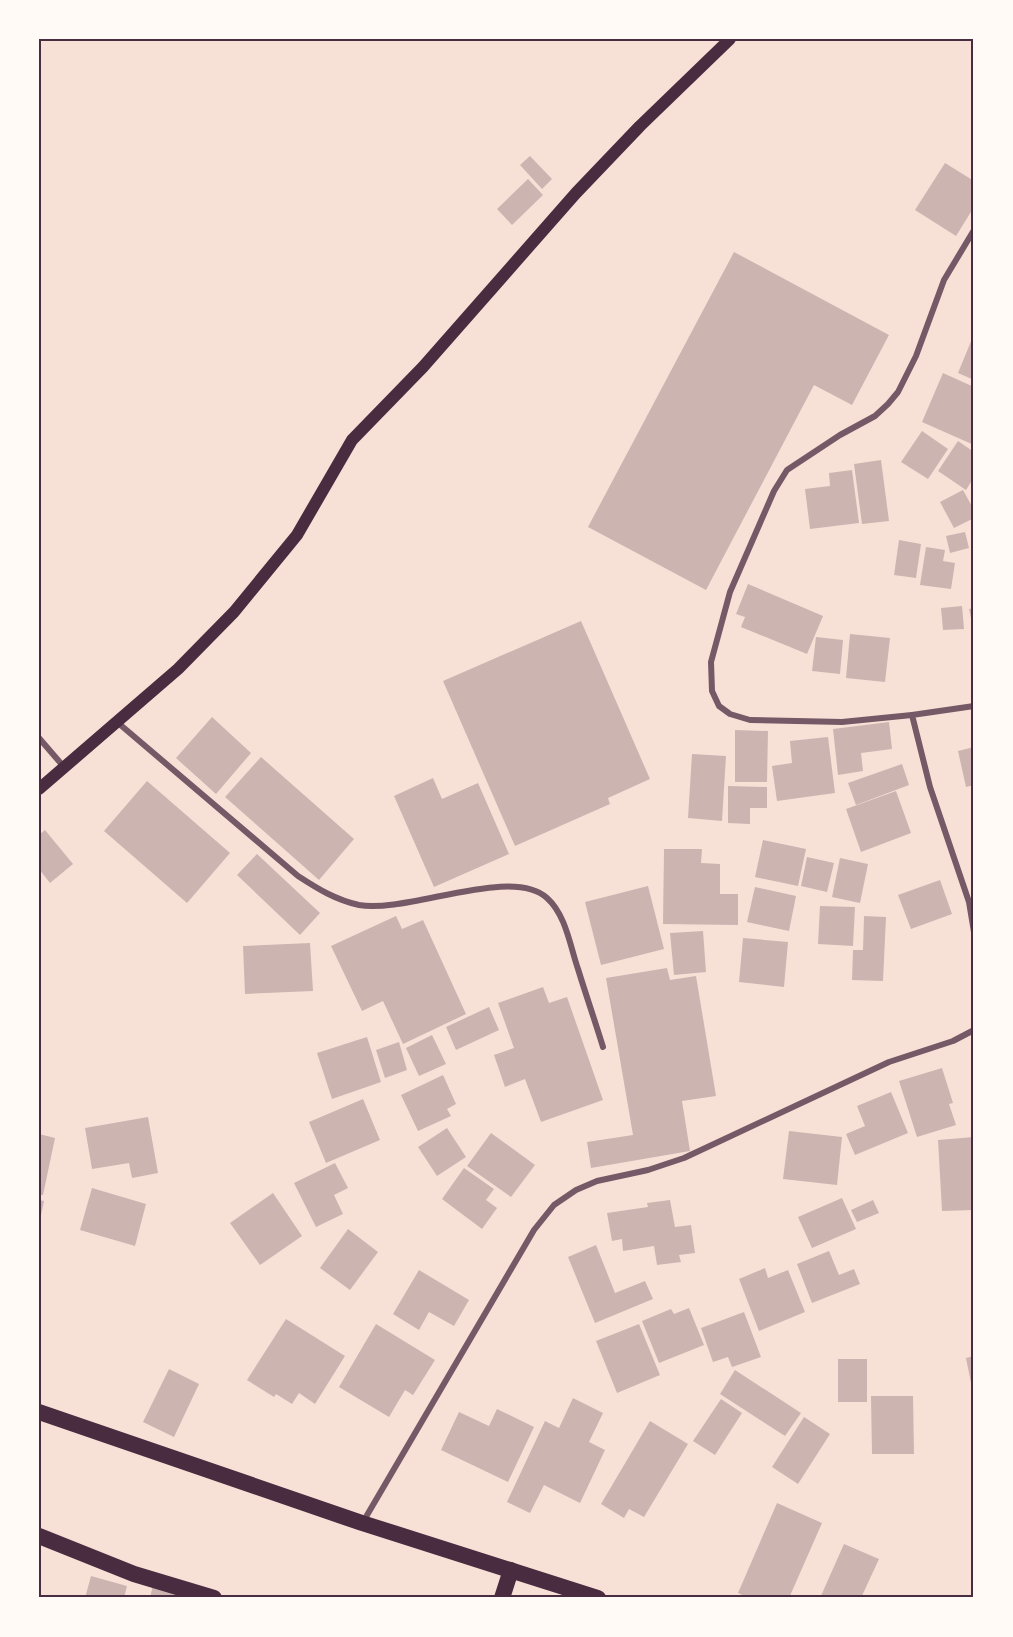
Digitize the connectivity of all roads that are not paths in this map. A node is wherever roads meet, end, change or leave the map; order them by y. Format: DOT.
graph roads {
  1 [pos="730,39"];
  2 [pos="974,230"];
  3 [pos="974,706"];
  4 [pos="912,715"];
  5 [pos="117,722"];
  6 [pos="39,738"];
  7 [pos="65,768"];
  8 [pos="39,789"];
  9 [pos="974,932"];
  10 [pos="974,1030"];
  11 [pos="603,1047"];
  12 [pos="39,1412"];
  13 [pos="362,1523"];
  14 [pos="39,1536"];
  15 [pos="511,1570"];
  16 [pos="214,1598"];
  17 [pos="502,1598"];
  18 [pos="598,1598"];
  1 -- 5 [label="main road"];
  2 -- 4 [label="street"];
  3 -- 4 [label="street"];
  4 -- 9 [label="street"];
  5 -- 7 [label="main road"];
  5 -- 11 [label="street"];
  6 -- 7 [label="street"];
  7 -- 8 [label="main road"];
  10 -- 13 [label="street"];
  12 -- 13 [label="highway"];
  13 -- 15 [label="highway"];
  14 -- 16 [label="highway"];
  15 -- 17 [label="highway"];
  15 -- 18 [label="highway"];
}
